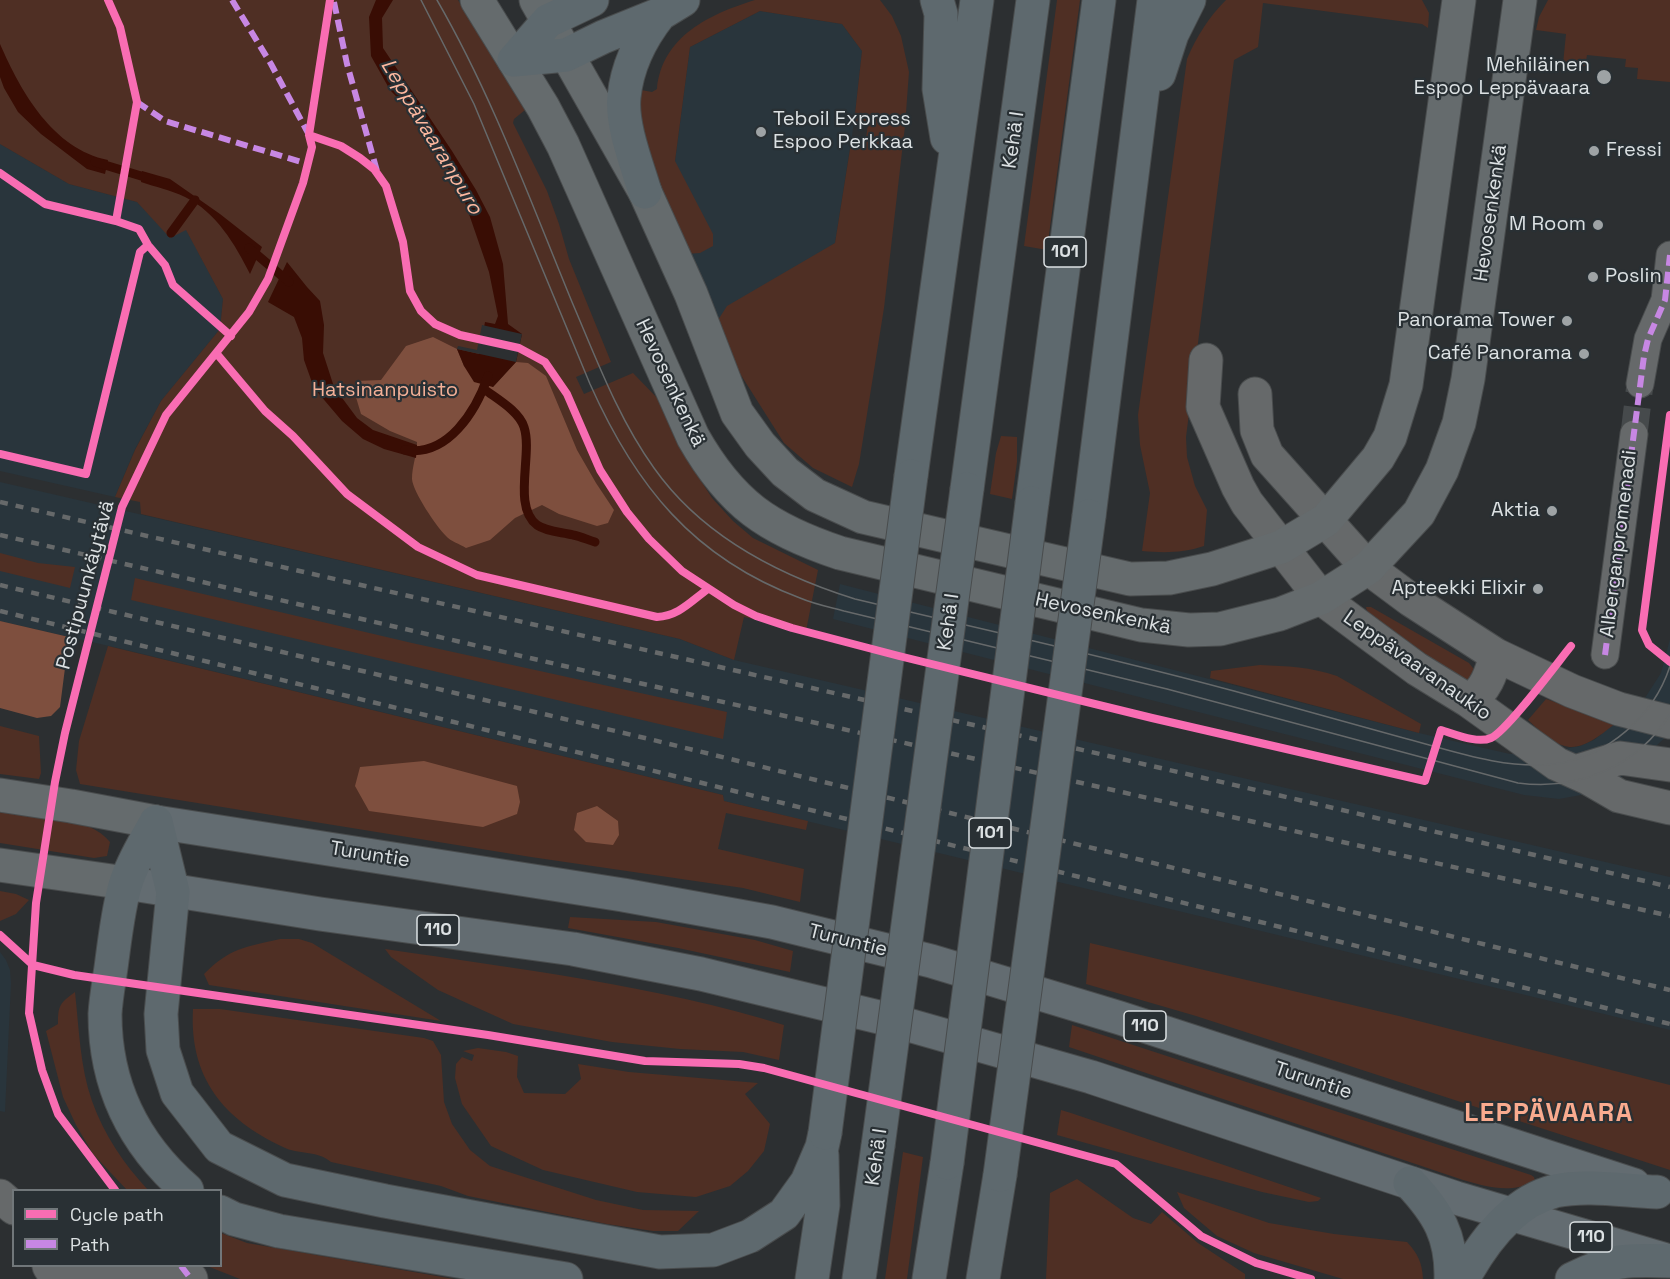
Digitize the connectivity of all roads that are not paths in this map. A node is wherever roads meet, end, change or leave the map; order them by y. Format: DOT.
graph roads {
  1 [pos="477,0"];
  2 [pos="592,0"];
  3 [pos="937,0"];
  4 [pos="977,0"];
  5 [pos="1033,0"];
  6 [pos="1098,0"];
  7 [pos="1154,0"];
  8 [pos="1189,0"];
  9 [pos="1459,0"];
  10 [pos="1520,0"];
  11 [pos="671,7"];
  12 [pos="542,11"];
  13 [pos="566,55"];
  14 [pos="514,60"];
  15 [pos="1135,150"];
  16 [pos="952,173"];
  17 [pos="645,192"];
  18 [pos="1670,255"];
  19 [pos="1667,300"];
  20 [pos="1206,360"];
  21 [pos="1640,384"];
  22 [pos="1634,434"];
  23 [pos="1238,487"];
  24 [pos="1326,520"];
  25 [pos="1281,547"];
  26 [pos="1368,568"];
  27 [pos="1321,598"];
  28 [pos="1496,655"];
  29 [pos="1605,655"];
  30 [pos="1469,701"];
  31 [pos="1670,722"];
  32 [pos="1670,765"];
  33 [pos="1575,772"];
  34 [pos="0,795"];
  35 [pos="1670,808"];
  36 [pos="156,822"];
  37 [pos="0,865"];
  38 [pos="126,883"];
  39 [pos="173,892"];
  40 [pos="823,1140"];
  41 [pos="1410,1183"];
  42 [pos="185,1189"];
  43 [pos="1664,1194"];
  44 [pos="0,1196"];
  45 [pos="12,1206"];
  46 [pos="222,1213"];
  47 [pos="1512,1214"];
  48 [pos="1670,1261"];
  49 [pos="72,1279"];
  50 [pos="191,1279"];
  51 [pos="566,1279"];
  52 [pos="812,1279"];
  53 [pos="859,1279"];
  54 [pos="929,1279"];
  55 [pos="983,1279"];
  56 [pos="1451,1279"];
  57 [pos="1463,1279"];
  58 [pos="1572,1279"];
  1 -- 14 [label="main road, Hevosenkenkä"];
  2 -- 12 [label="highway"];
  3 -- 16 [label="highway"];
  4 -- 16 [label="highway"];
  5 -- 53 [label="highway, Kehä I, bridge"];
  6 -- 54 [label="highway, 101, bridge"];
  7 -- 15 [label="highway"];
  8 -- 15 [label="highway"];
  9 -- 24 [label="main road, Hevosenkenkä"];
  10 -- 26 [label="main road, Hevosenkenkä"];
  11 -- 13 [label="highway"];
  11 -- 17 [label="highway"];
  12 -- 13 [label="main road, Hevosenkenkä"];
  12 -- 14 [label="highway"];
  13 -- 14 [label="highway"];
  13 -- 17 [label="main road, Hevosenkenkä"];
  14 -- 27 [label="main road, Hevosenkenkä"];
  15 -- 55 [label="highway, bridge"];
  16 -- 40 [label="highway, bridge"];
  17 -- 25 [label="main road, Hevosenkenkä"];
  18 -- 19 [label="street"];
  19 -- 21 [label="street"];
  20 -- 23 [label="street, Leppävaaranaukio"];
  22 -- 29 [label="street, Alberganpromenadi"];
  23 -- 24 [label="street"];
  23 -- 25 [label="street, Leppävaaranaukio"];
  24 -- 25 [label="main road, Hevosenkenkä"];
  24 -- 26 [label="street"];
  25 -- 27 [label="street, Leppävaaranaukio"];
  26 -- 27 [label="main road, Hevosenkenkä"];
  26 -- 28 [label="street"];
  27 -- 30 [label="street, Leppävaaranaukio"];
  28 -- 30 [label="street"];
  28 -- 31 [label="street"];
  30 -- 33 [label="street, Leppävaaranaukio"];
  32 -- 33 [label="street"];
  33 -- 35 [label="street, Leppävaaranaukio"];
  34 -- 36 [label="main road, Turuntie / 110"];
  36 -- 38 [label="highway"];
  36 -- 39 [label="highway"];
  36 -- 43 [label="main road, Turuntie / 110"];
  37 -- 38 [label="main road, 110"];
  38 -- 39 [label="main road, 110"];
  38 -- 42 [label="highway"];
  39 -- 40 [label="highway"];
  39 -- 41 [label="main road, 110"];
  40 -- 52 [label="highway"];
  41 -- 47 [label="main road, 110"];
  41 -- 56 [label="highway"];
  43 -- 47 [label="highway"];
  44 -- 45 [label="street"];
  46 -- 51 [label="highway"];
  47 -- 48 [label="main road, 110"];
  47 -- 57 [label="highway"];
  48 -- 58 [label="highway"];
  49 -- 50 [label="street"];
}
